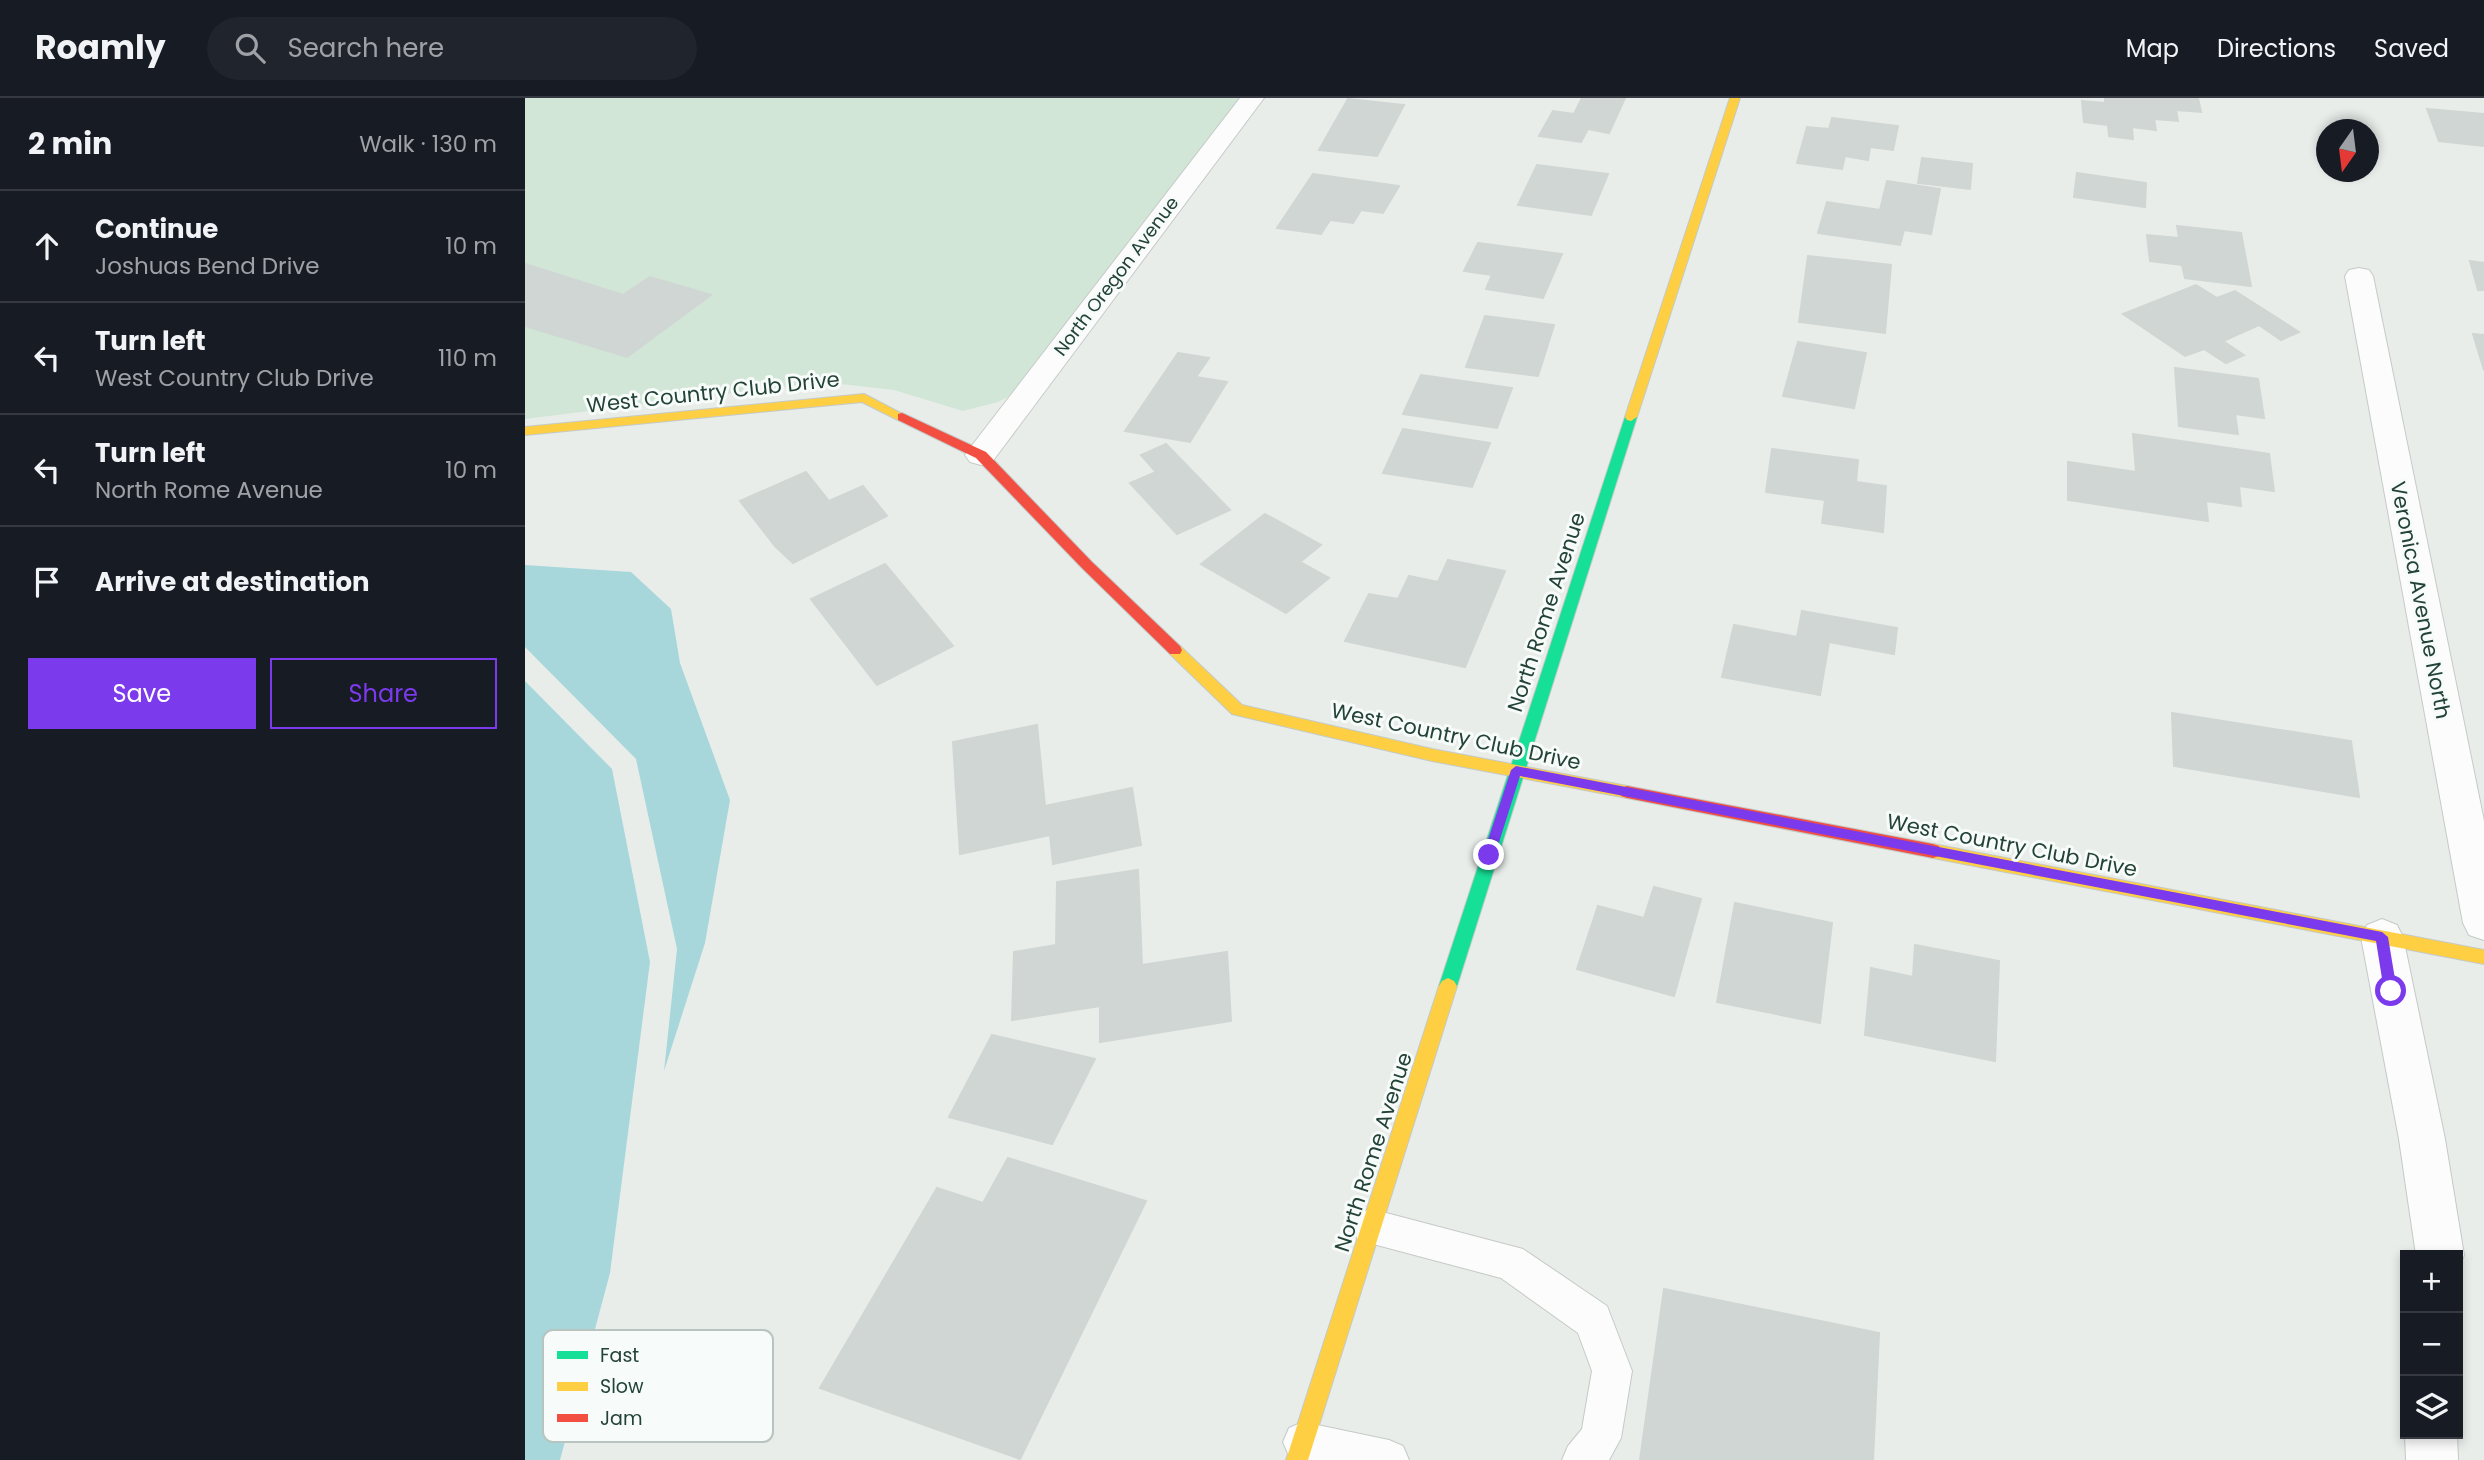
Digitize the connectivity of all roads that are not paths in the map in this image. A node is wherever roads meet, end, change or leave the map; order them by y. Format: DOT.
graph roads {
  1 [pos="1252,98"];
  2 [pos="1735,98"];
  3 [pos="2359,276"];
  4 [pos="525,431"];
  5 [pos="981,455"];
  6 [pos="1516,770"];
  7 [pos="2484,923"];
  8 [pos="2382,937"];
  9 [pos="2484,957"];
  10 [pos="1371,1227"];
  11 [pos="2439,1250"];
  12 [pos="2431,1439"];
  13 [pos="1300,1451"];
  14 [pos="1388,1460"];
  15 [pos="1582,1460"];
  16 [pos="2432,1460"];
  1 -- 5 [label="street, North Oregon Avenue"];
  2 -- 6 [label="street, North Rome Avenue"];
  3 -- 7 [label="street, Veronica Avenue North"];
  4 -- 5 [label="street, West Country Club Drive"];
  5 -- 6 [label="street, West Country Club Drive"];
  6 -- 8 [label="street, West Country Club Drive"];
  6 -- 10 [label="street, North Rome Avenue"];
  8 -- 9 [label="street, West Country Club Drive"];
  8 -- 11 [label="street"];
  10 -- 13 [label="street, North Rome Avenue"];
  10 -- 15 [label="lane"];
  12 -- 16 [label="street"];
  13 -- 14 [label="lane"];
}
